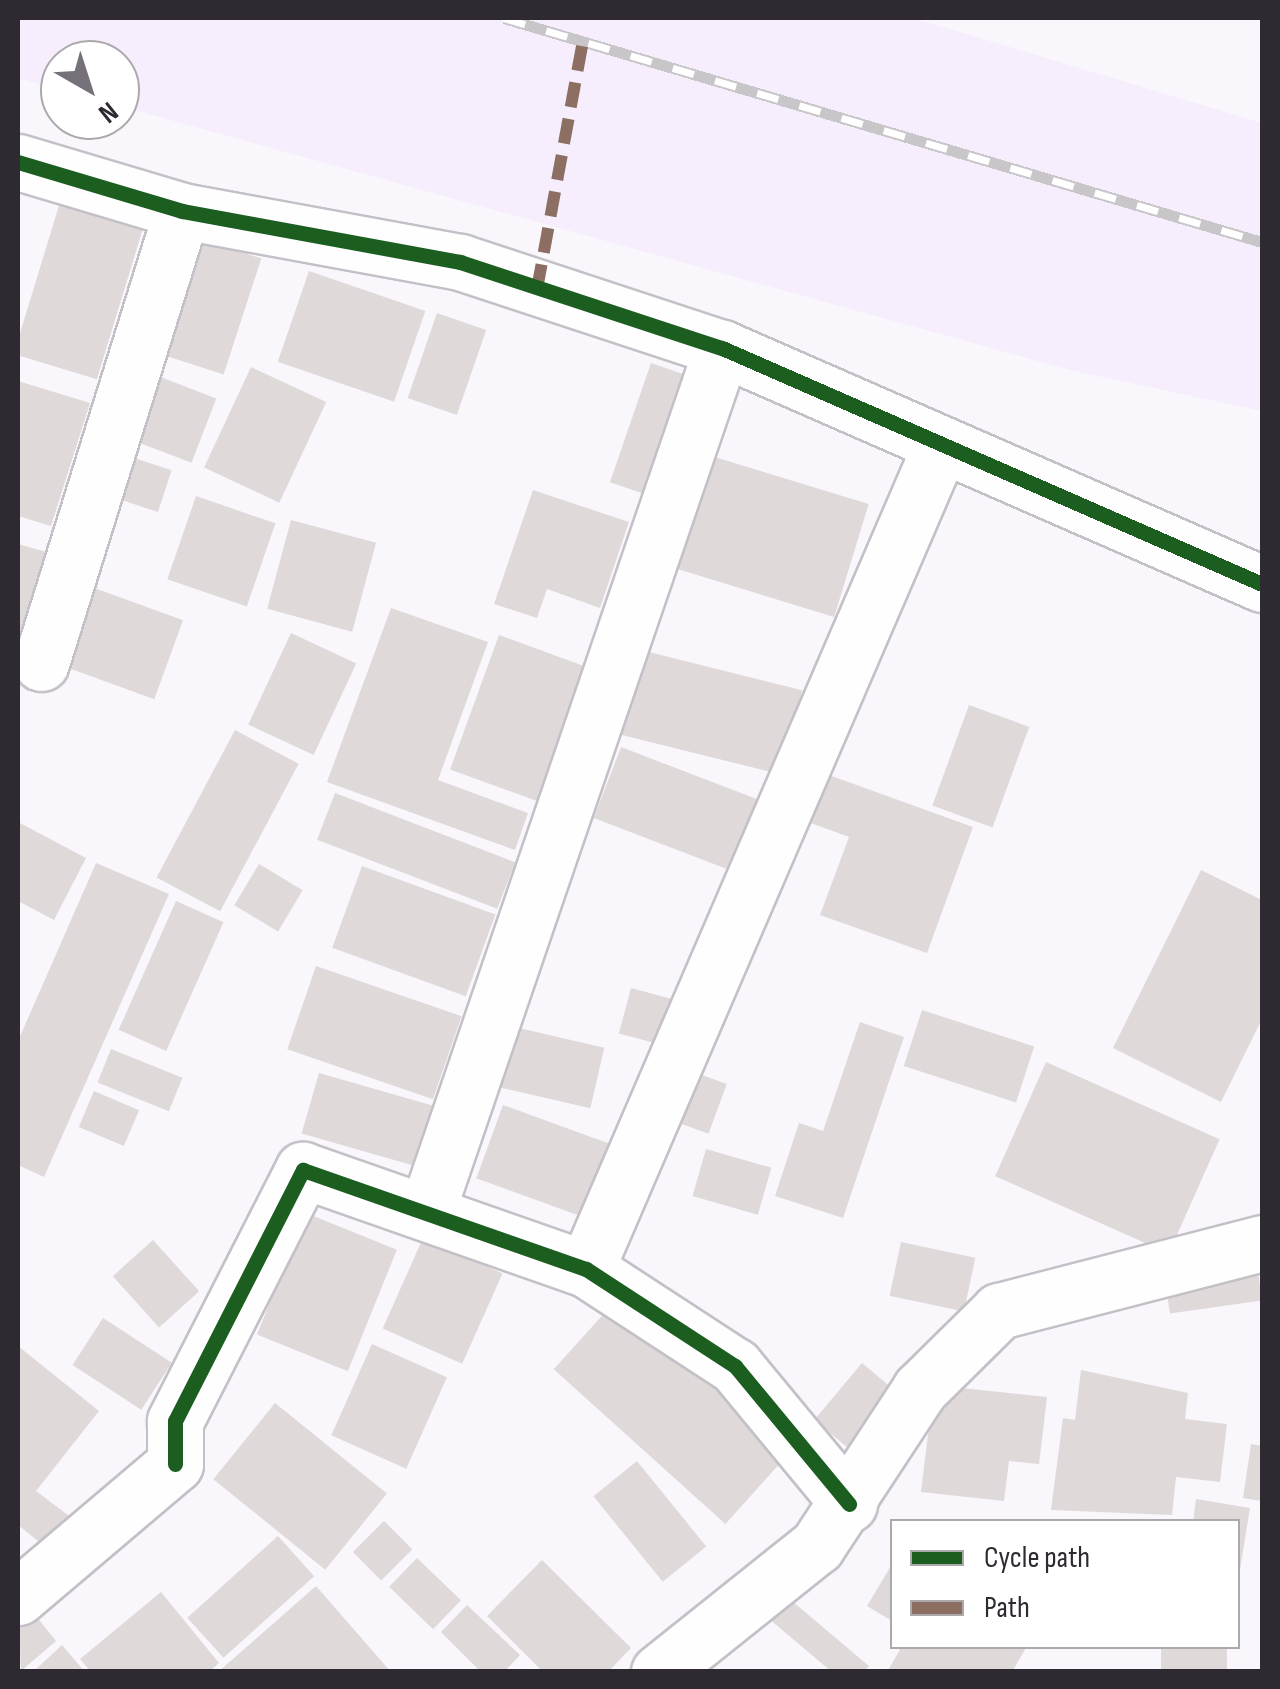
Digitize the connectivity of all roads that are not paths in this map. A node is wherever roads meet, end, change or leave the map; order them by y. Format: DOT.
graph roads {
  1 [pos="18,162"];
  2 [pos="182,211"];
  3 [pos="722,348"];
  4 [pos="940,447"];
  5 [pos="1262,584"];
  6 [pos="41,663"];
  7 [pos="428,1208"];
  8 [pos="1262,1243"];
  9 [pos="586,1269"];
  10 [pos="850,1504"];
  11 [pos="18,1598"];
  12 [pos="659,1672"];
  1 -- 2 [label="street"];
  2 -- 3 [label="street"];
  2 -- 6 [label="street"];
  3 -- 4 [label="street"];
  3 -- 7 [label="street"];
  4 -- 5 [label="street"];
  4 -- 9 [label="street"];
  7 -- 9 [label="street"];
  7 -- 11 [label="street"];
  8 -- 10 [label="street"];
  9 -- 10 [label="street"];
  10 -- 12 [label="street"];
}
